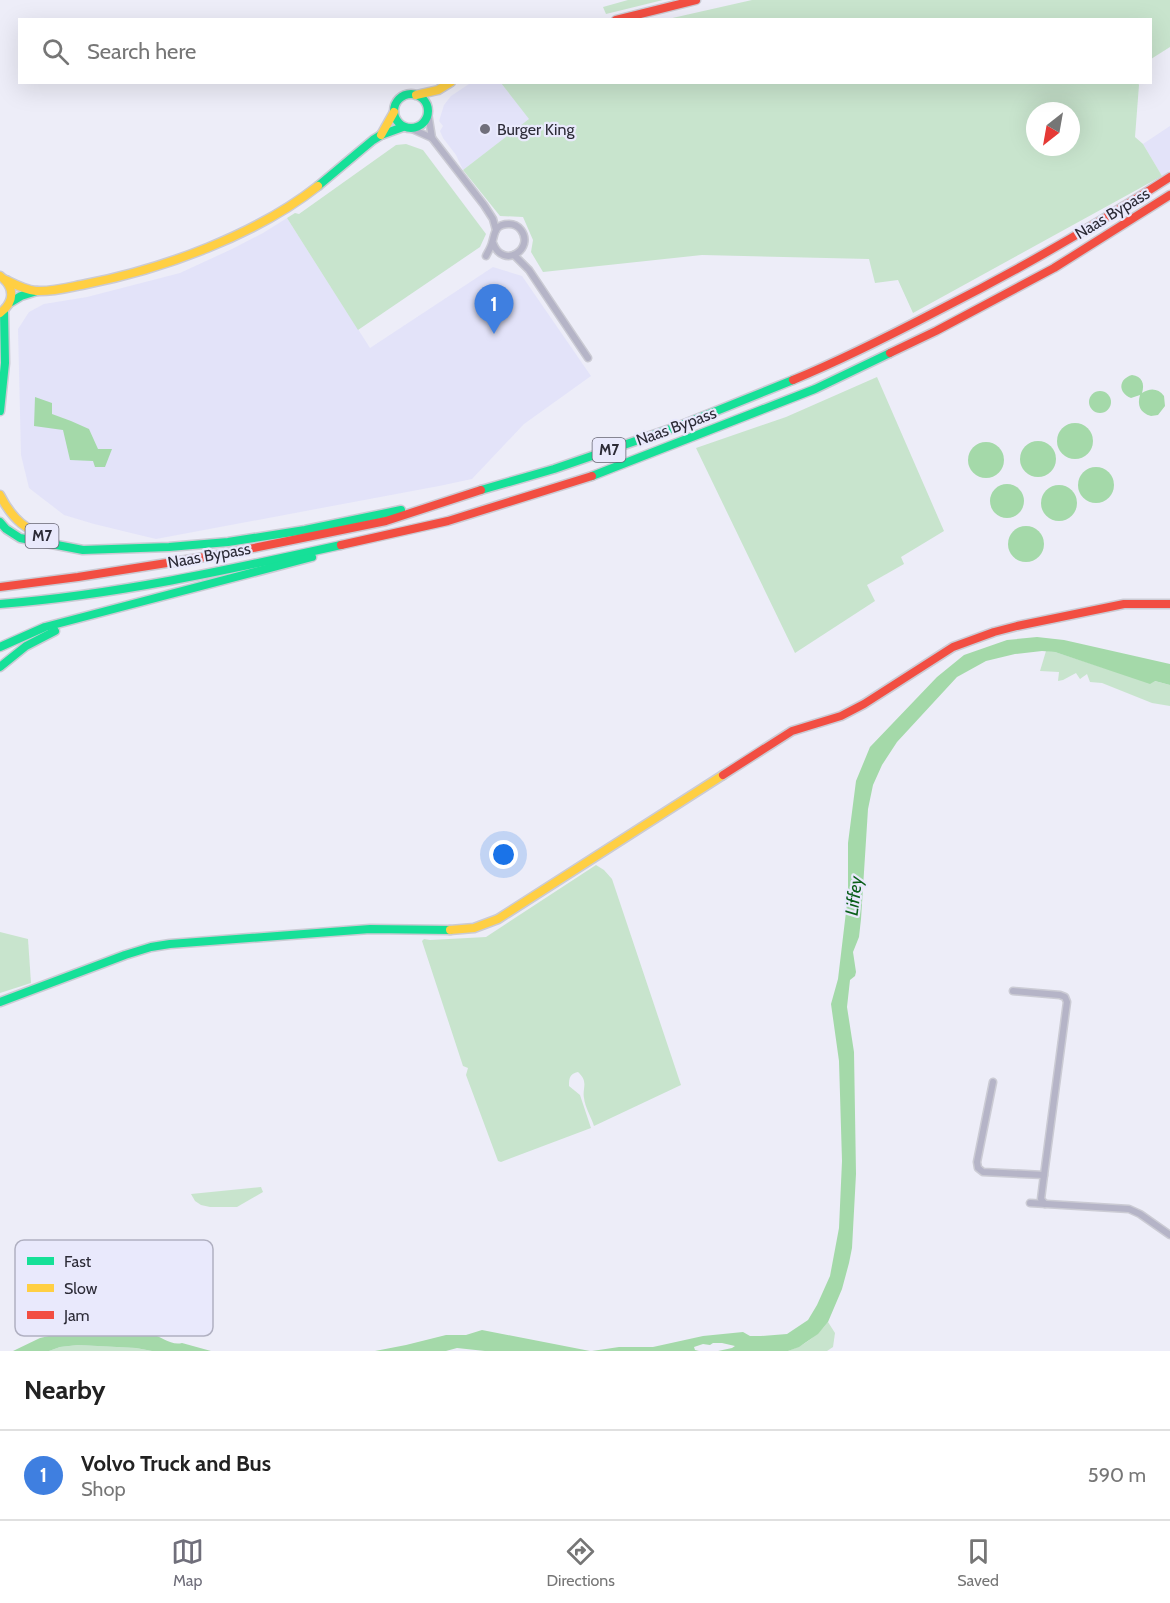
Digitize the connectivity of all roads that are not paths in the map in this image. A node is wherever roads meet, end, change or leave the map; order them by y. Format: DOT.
graph roads {
  1 [pos="696,0"];
  2 [pos="624,18"];
  3 [pos="448,84"];
  4 [pos="438,90"];
  5 [pos="416,95"];
  6 [pos="428,110"];
  7 [pos="394,112"];
  8 [pos="408,128"];
  9 [pos="381,135"];
  10 [pos="432,138"];
  11 [pos="1170,177"];
  12 [pos="1170,195"];
  13 [pos="493,219"];
  14 [pos="506,224"];
  15 [pos="496,230"];
  16 [pos="493,243"];
  17 [pos="522,248"];
  18 [pos="498,252"];
  19 [pos="514,255"];
  20 [pos="529,270"];
  21 [pos="3,278"];
  22 [pos="37,291"];
  23 [pos="11,302"];
  24 [pos="2,312"];
  25 [pos="588,358"];
  26 [pos="0,411"];
  27 [pos="472,493"];
  28 [pos="0,495"];
  29 [pos="0,522"];
  30 [pos="0,531"];
  31 [pos="372,537"];
  32 [pos="102,550"];
  33 [pos="0,587"];
  34 [pos="0,604"];
  35 [pos="1170,604"];
  36 [pos="83,617"];
  37 [pos="0,647"];
  38 [pos="0,667"];
  39 [pos="1013,991"];
  40 [pos="0,1002"];
  41 [pos="993,1082"];
  42 [pos="1044,1175"];
  43 [pos="1030,1203"];
  44 [pos="1045,1204"];
  45 [pos="1170,1235"];
  1 -- 2 [label="main road"];
  3 -- 4 [label="main road"];
  4 -- 5 [label="main road"];
  4 -- 6 [label="main road"];
  5 -- 6 [label="main road"];
  5 -- 7 [label="main road"];
  6 -- 8 [label="main road"];
  6 -- 10 [label="street"];
  7 -- 8 [label="main road"];
  7 -- 9 [label="main road"];
  8 -- 9 [label="main road"];
  8 -- 10 [label="street"];
  9 -- 22 [label="main road"];
  10 -- 13 [label="street"];
  11 -- 27 [label="main road, Naas Bypass / M7"];
  12 -- 31 [label="main road, Naas Bypass / M7"];
  13 -- 14 [label="street"];
  13 -- 15 [label="street"];
  14 -- 15 [label="street"];
  14 -- 17 [label="street"];
  15 -- 16 [label="street"];
  16 -- 18 [label="street"];
  16 -- 18 [label="street"];
  17 -- 19 [label="street"];
  17 -- 20 [label="street"];
  18 -- 19 [label="street"];
  19 -- 20 [label="street"];
  20 -- 25 [label="street"];
  21 -- 22 [label="main road"];
  21 -- 23 [label="main road"];
  22 -- 23 [label="main road"];
  23 -- 24 [label="main road"];
  24 -- 26 [label="main road"];
  27 -- 32 [label="main road, M7"];
  27 -- 33 [label="main road, Naas Bypass / M7"];
  28 -- 32 [label="main road, M7"];
  29 -- 30 [label="main road"];
  29 -- 32 [label="main road, M7"];
  31 -- 34 [label="main road, Naas Bypass / M7"];
  31 -- 36 [label="main road, M7"];
  35 -- 40 [label="main road"];
  36 -- 37 [label="main road, M7"];
  36 -- 38 [label="main road, M7"];
  39 -- 42 [label="street"];
  41 -- 42 [label="street"];
  42 -- 44 [label="street"];
  43 -- 44 [label="street"];
  44 -- 45 [label="street"];
}
